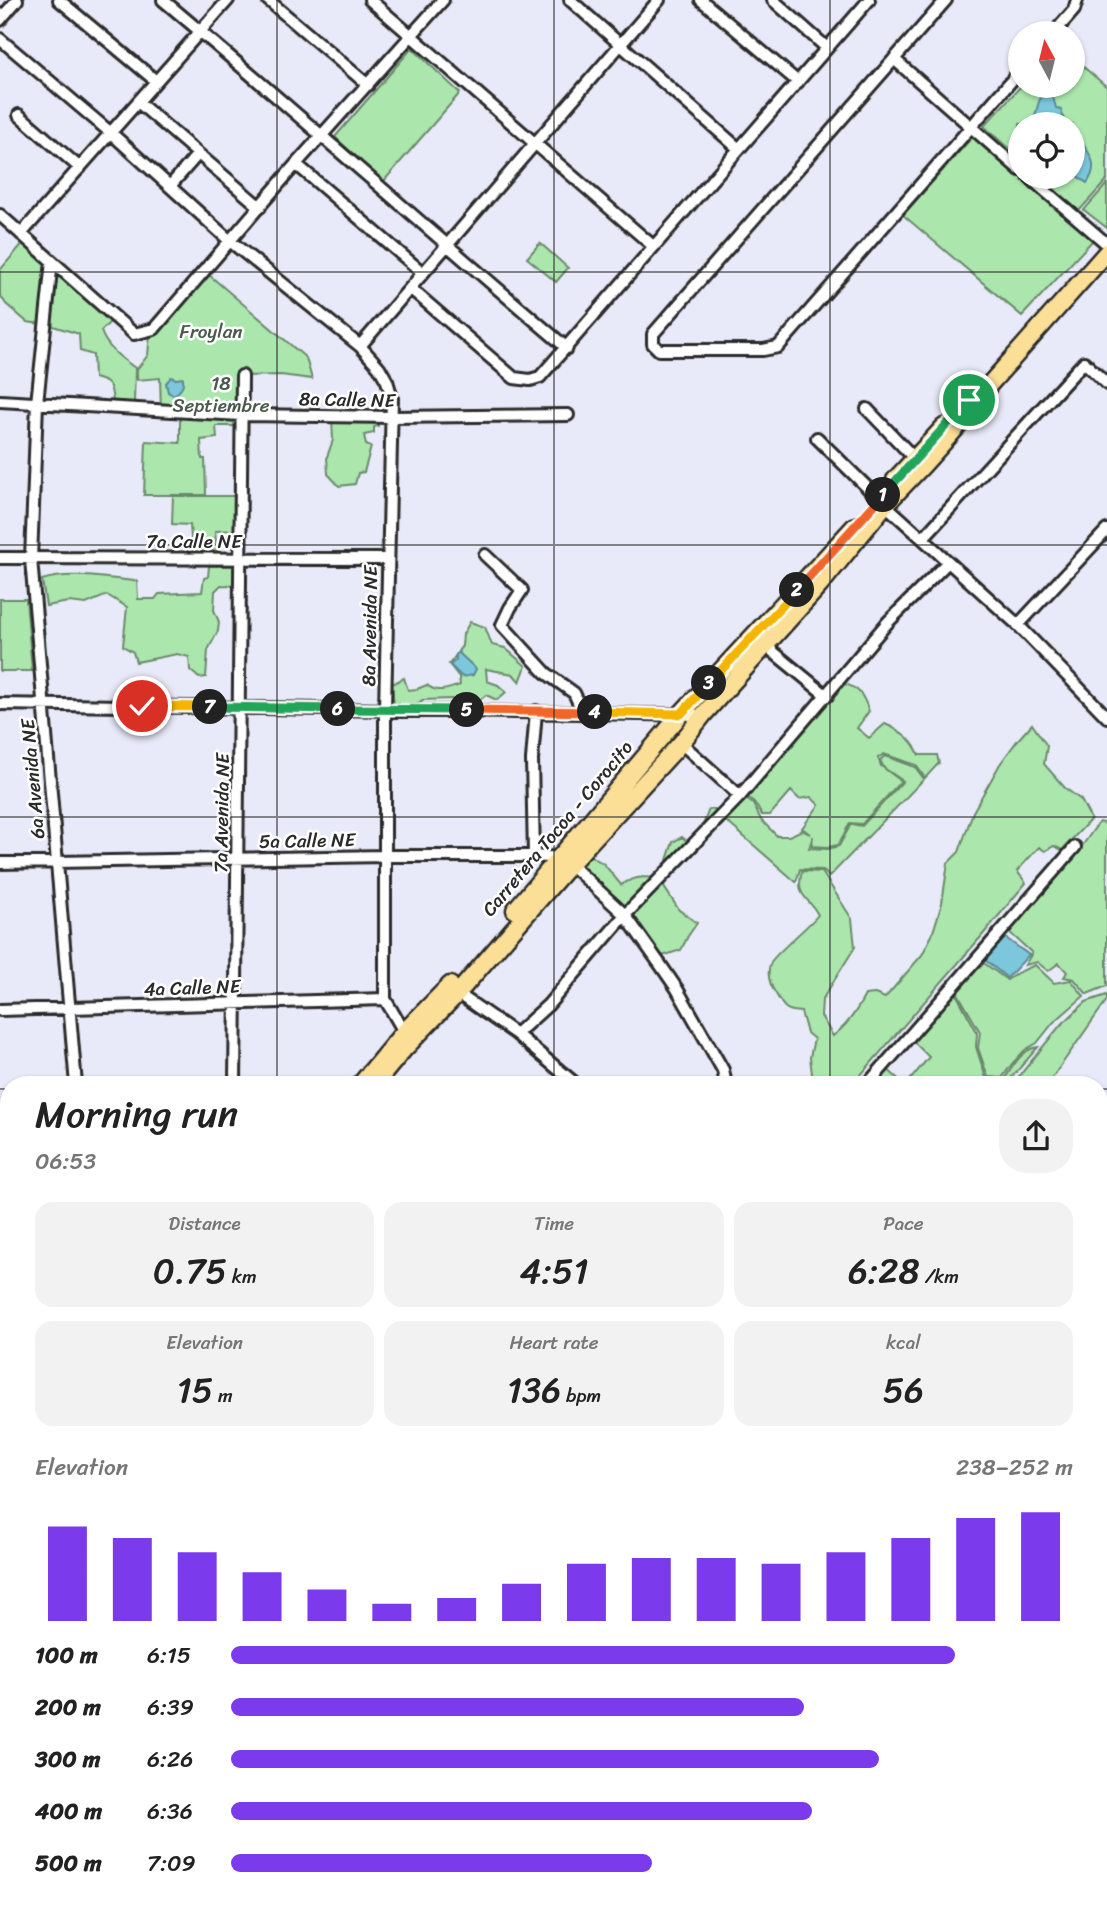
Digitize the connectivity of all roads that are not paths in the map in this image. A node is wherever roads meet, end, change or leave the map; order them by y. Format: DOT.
graph roads {
  1 [pos="59,0"];
  2 [pos="163,0"];
  3 [pos="228,0"];
  4 [pos="268,0"];
  5 [pos="370,0"];
  6 [pos="443,0"];
  7 [pos="570,0"];
  8 [pos="659,0"];
  9 [pos="701,0"];
  10 [pos="773,0"];
  11 [pos="869,0"];
  12 [pos="946,0"];
  13 [pos="1077,0"];
  14 [pos="15,2"];
  15 [pos="0,3"];
  16 [pos="0,20"];
  17 [pos="1064,21"];
  18 [pos="200,31"];
  19 [pos="411,36"];
  20 [pos="0,39"];
  21 [pos="620,44"];
  22 [pos="827,48"];
  23 [pos="894,59"];
  24 [pos="156,81"];
  25 [pos="798,82"];
  26 [pos="368,85"];
  27 [pos="1008,85"];
  28 [pos="138,102"];
  29 [pos="19,115"];
  30 [pos="971,127"];
  31 [pos="111,133"];
  32 [pos="322,136"];
  33 [pos="535,143"];
  34 [pos="739,149"];
  35 [pos="198,154"];
  36 [pos="1008,159"];
  37 [pos="296,164"];
  38 [pos="80,168"];
  39 [pos="170,186"];
  40 [pos="1042,189"];
  41 [pos="260,207"];
  42 [pos="0,215"];
  43 [pos="21,234"];
  44 [pos="230,241"];
  45 [pos="1107,244"];
  46 [pos="446,246"];
  47 [pos="653,246"];
  48 [pos="1107,252"];
  49 [pos="52,261"];
  50 [pos="423,273"];
  51 [pos="410,288"];
  52 [pos="360,346"];
  53 [pos="566,348"];
  54 [pos="242,376"];
  55 [pos="1107,384"];
  56 [pos="989,385"];
  57 [pos="0,401"];
  58 [pos="37,403"];
  59 [pos="867,409"];
  60 [pos="241,415"];
  61 [pos="568,415"];
  62 [pos="391,417"];
  63 [pos="817,438"];
  64 [pos="914,458"];
  65 [pos="882,502"];
  66 [pos="1107,530"];
  67 [pos="923,538"];
  68 [pos="485,555"];
  69 [pos="0,558"];
  70 [pos="31,559"];
  71 [pos="241,559"];
  72 [pos="388,559"];
  73 [pos="948,562"];
  74 [pos="1018,625"];
  75 [pos="765,646"];
  76 [pos="827,696"];
  77 [pos="0,704"];
  78 [pos="44,704"];
  79 [pos="239,707"];
  80 [pos="385,709"];
  81 [pos="536,711"];
  82 [pos="583,712"];
  83 [pos="681,714"];
  84 [pos="703,715"];
  85 [pos="1107,717"];
  86 [pos="681,743"];
  87 [pos="740,796"];
  88 [pos="1075,847"];
  89 [pos="385,856"];
  90 [pos="534,856"];
  91 [pos="238,859"];
  92 [pos="565,861"];
  93 [pos="56,862"];
  94 [pos="0,863"];
  95 [pos="625,915"];
  96 [pos="453,990"];
  97 [pos="385,999"];
  98 [pos="235,1003"];
  99 [pos="69,1008"];
  100 [pos="0,1010"];
  101 [pos="516,1034"];
  102 [pos="407,1037"];
  103 [pos="75,1076"];
  104 [pos="235,1076"];
  105 [pos="369,1076"];
  106 [pos="380,1076"];
  107 [pos="566,1076"];
  108 [pos="724,1076"];
  109 [pos="875,1076"];
  1 -- 24 [label="street"];
  2 -- 18 [label="street"];
  3 -- 18 [label="street"];
  4 -- 26 [label="street"];
  5 -- 19 [label="street"];
  6 -- 19 [label="street"];
  7 -- 21 [label="street"];
  8 -- 21 [label="street"];
  9 -- 25 [label="street"];
  10 -- 22 [label="street"];
  11 -- 22 [label="street"];
  12 -- 23 [label="street"];
  13 -- 17 [label="street"];
  14 -- 15 [label="street"];
  14 -- 16 [label="street"];
  18 -- 24 [label="street"];
  18 -- 32 [label="street"];
  19 -- 26 [label="street"];
  19 -- 33 [label="street"];
  20 -- 31 [label="street"];
  21 -- 33 [label="street"];
  21 -- 34 [label="street"];
  22 -- 25 [label="street"];
  23 -- 30 [label="street"];
  23 -- 30 [label="street"];
  24 -- 28 [label="street"];
  25 -- 34 [label="street"];
  26 -- 32 [label="street"];
  27 -- 30 [label="street"];
  28 -- 31 [label="street"];
  28 -- 35 [label="street"];
  29 -- 38 [label="street"];
  30 -- 36 [label="street"];
  31 -- 38 [label="street"];
  31 -- 39 [label="street"];
  32 -- 37 [label="street"];
  32 -- 46 [label="street"];
  33 -- 46 [label="street"];
  33 -- 47 [label="street"];
  34 -- 47 [label="street"];
  35 -- 39 [label="street"];
  35 -- 41 [label="street"];
  37 -- 41 [label="street"];
  37 -- 50 [label="street"];
  38 -- 43 [label="street"];
  39 -- 44 [label="street"];
  40 -- 45 [label="street"];
  41 -- 44 [label="street"];
  42 -- 43 [label="street"];
  43 -- 49 [label="street"];
  44 -- 49 [label="street"];
  44 -- 52 [label="street"];
  46 -- 50 [label="street"];
  46 -- 53 [label="street"];
  47 -- 53 [label="street"];
  48 -- 56 [label="main road, Carretera Tocoa - Corocito"];
  49 -- 58 [label="street, 6a Avenida NE"];
  50 -- 51 [label="street"];
  51 -- 52 [label="street"];
  51 -- 53 [label="street"];
  52 -- 62 [label="street, 8a Avenida NE"];
  54 -- 60 [label="street, 7a Avenida NE"];
  55 -- 67 [label="street"];
  56 -- 64 [label="main road, Carretera Tocoa - Corocito"];
  56 -- 65 [label="main road, Carretera Tocoa - Corocito"];
  57 -- 58 [label="street, 8a Calle NE"];
  58 -- 60 [label="street, 8a Calle NE"];
  58 -- 70 [label="street, 6a Avenida NE"];
  59 -- 64 [label="street"];
  60 -- 62 [label="street, 8a Calle NE"];
  60 -- 71 [label="street, 7a Avenida NE"];
  61 -- 62 [label="street, 8a Calle NE"];
  62 -- 72 [label="street, 8a Avenida NE"];
  63 -- 65 [label="street"];
  64 -- 65 [label="main road, Carretera Tocoa - Corocito"];
  65 -- 67 [label="street"];
  65 -- 75 [label="main road, Carretera Tocoa - Corocito"];
  65 -- 83 [label="main road, Carretera Tocoa - Corocito"];
  66 -- 74 [label="street"];
  67 -- 73 [label="street"];
  68 -- 82 [label="street"];
  69 -- 70 [label="street, 7a Calle NE"];
  70 -- 71 [label="street, 7a Calle NE"];
  70 -- 78 [label="street, 6a Avenida NE"];
  71 -- 72 [label="street, 7a Calle NE"];
  71 -- 79 [label="street, 7a Avenida NE"];
  72 -- 80 [label="street, 8a Avenida NE"];
  73 -- 74 [label="street"];
  73 -- 76 [label="street"];
  74 -- 85 [label="street"];
  75 -- 76 [label="street"];
  75 -- 84 [label="main road, Carretera Tocoa - Corocito"];
  76 -- 87 [label="street"];
  77 -- 78 [label="street"];
  78 -- 79 [label="street"];
  78 -- 93 [label="street, 6a Avenida NE"];
  79 -- 80 [label="street"];
  79 -- 91 [label="street, 7a Avenida NE"];
  80 -- 81 [label="street"];
  80 -- 89 [label="street, 8a Avenida NE"];
  81 -- 82 [label="street"];
  81 -- 90 [label="street"];
  82 -- 83 [label="street"];
  83 -- 84 [label="street"];
  83 -- 92 [label="main road, Carretera Tocoa - Corocito"];
  84 -- 86 [label="main road, Carretera Tocoa - Corocito"];
  86 -- 87 [label="street"];
  86 -- 92 [label="main road, Carretera Tocoa - Corocito"];
  87 -- 95 [label="street"];
  88 -- 109 [label="street"];
  89 -- 90 [label="street, 5a Calle NE"];
  89 -- 91 [label="street, 5a Calle NE"];
  89 -- 97 [label="street, 8a Avenida NE"];
  90 -- 92 [label="street, 5a Calle NE"];
  91 -- 93 [label="street, 5a Calle NE"];
  91 -- 98 [label="street, 7a Avenida NE"];
  92 -- 95 [label="street"];
  92 -- 96 [label="main road, Carretera Tocoa - Corocito"];
  93 -- 94 [label="street, 5a Calle NE"];
  93 -- 99 [label="street, 6a Avenida NE"];
  95 -- 101 [label="street"];
  95 -- 108 [label="street"];
  96 -- 101 [label="street"];
  96 -- 102 [label="main road, Carretera Tocoa - Corocito"];
  97 -- 98 [label="street, 4a Calle NE"];
  97 -- 102 [label="street"];
  98 -- 99 [label="street, 4a Calle NE"];
  98 -- 104 [label="street, 7a Avenida NE"];
  99 -- 100 [label="street, 4a Calle NE"];
  99 -- 103 [label="street, 6a Avenida NE"];
  101 -- 107 [label="street"];
  102 -- 105 [label="main road, Carretera Tocoa - Corocito"];
  102 -- 106 [label="main road, Carretera Tocoa - Corocito"];
}
